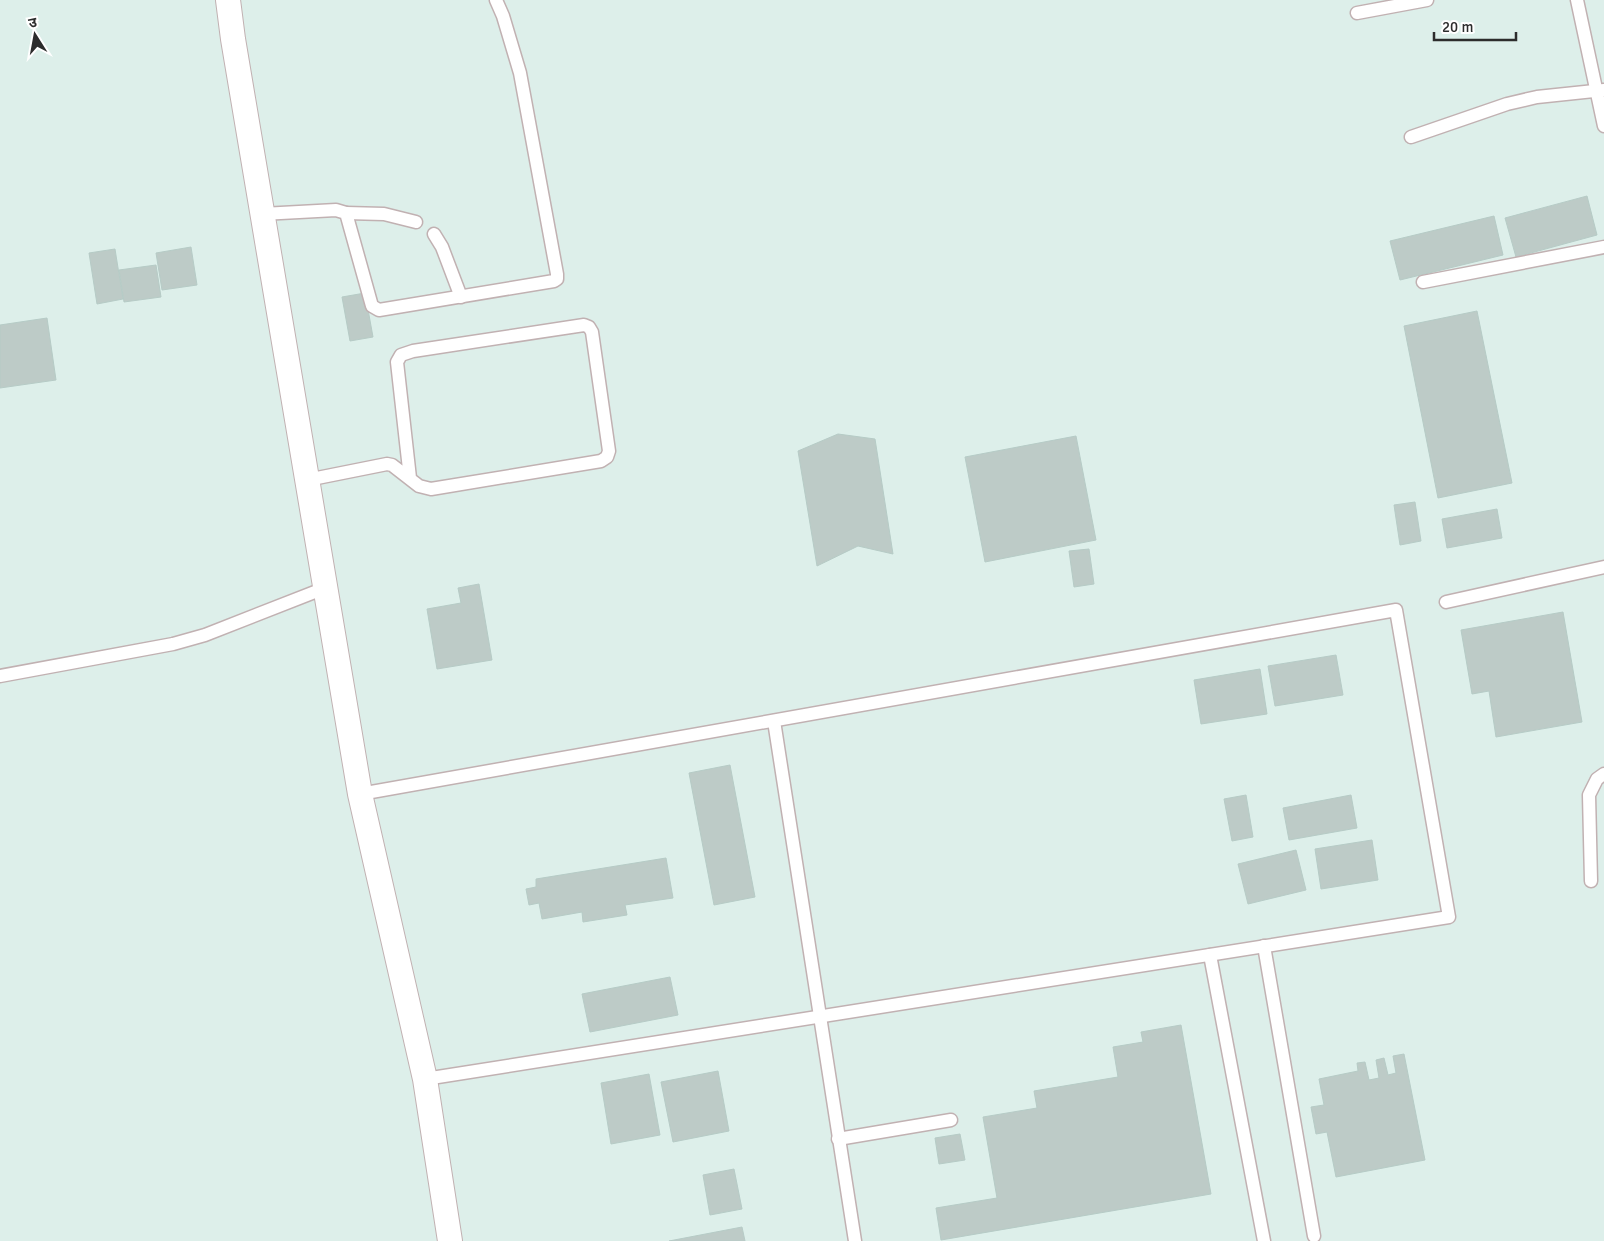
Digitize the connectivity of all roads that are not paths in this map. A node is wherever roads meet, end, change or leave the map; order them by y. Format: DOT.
graph roads {
  1 [pos="228,0"];
  2 [pos="496,0"];
  3 [pos="1428,0"];
  4 [pos="1577,0"];
  5 [pos="1357,13"];
  6 [pos="1601,90"];
  7 [pos="1604,126"];
  8 [pos="1411,137"];
  9 [pos="346,213"];
  10 [pos="262,214"];
  11 [pos="416,222"];
  12 [pos="434,234"];
  13 [pos="1604,247"];
  14 [pos="1423,282"];
  15 [pos="461,297"];
  16 [pos="410,478"];
  17 [pos="307,480"];
  18 [pos="1604,567"];
  19 [pos="325,588"];
  20 [pos="1446,602"];
  21 [pos="0,676"];
  22 [pos="774,721"];
  23 [pos="1604,774"];
  24 [pos="360,794"];
  25 [pos="1591,881"];
  26 [pos="1264,946"];
  27 [pos="1210,955"];
  28 [pos="820,1016"];
  29 [pos="425,1079"];
  30 [pos="951,1120"];
  31 [pos="838,1139"];
  32 [pos="1314,1236"];
  33 [pos="450,1241"];
  34 [pos="855,1241"];
  35 [pos="1264,1241"];
  1 -- 10 [label="street"];
  2 -- 15 [label="lane"];
  3 -- 5 [label="lane"];
  4 -- 6 [label="lane"];
  6 -- 7 [label="lane"];
  6 -- 8 [label="lane"];
  9 -- 10 [label="lane"];
  9 -- 11 [label="lane"];
  9 -- 15 [label="lane"];
  10 -- 17 [label="street"];
  12 -- 15 [label="lane"];
  13 -- 14 [label="lane"];
  16 -- 16 [label="lane"];
  16 -- 17 [label="lane"];
  17 -- 19 [label="street"];
  18 -- 20 [label="lane"];
  19 -- 21 [label="lane"];
  19 -- 24 [label="street"];
  22 -- 24 [label="lane"];
  22 -- 26 [label="lane"];
  22 -- 28 [label="lane"];
  23 -- 25 [label="lane"];
  24 -- 29 [label="street"];
  26 -- 27 [label="lane"];
  26 -- 32 [label="lane"];
  27 -- 28 [label="lane"];
  27 -- 35 [label="lane"];
  28 -- 29 [label="lane"];
  28 -- 31 [label="lane"];
  29 -- 33 [label="street"];
  30 -- 31 [label="lane"];
  31 -- 34 [label="lane"];
}
